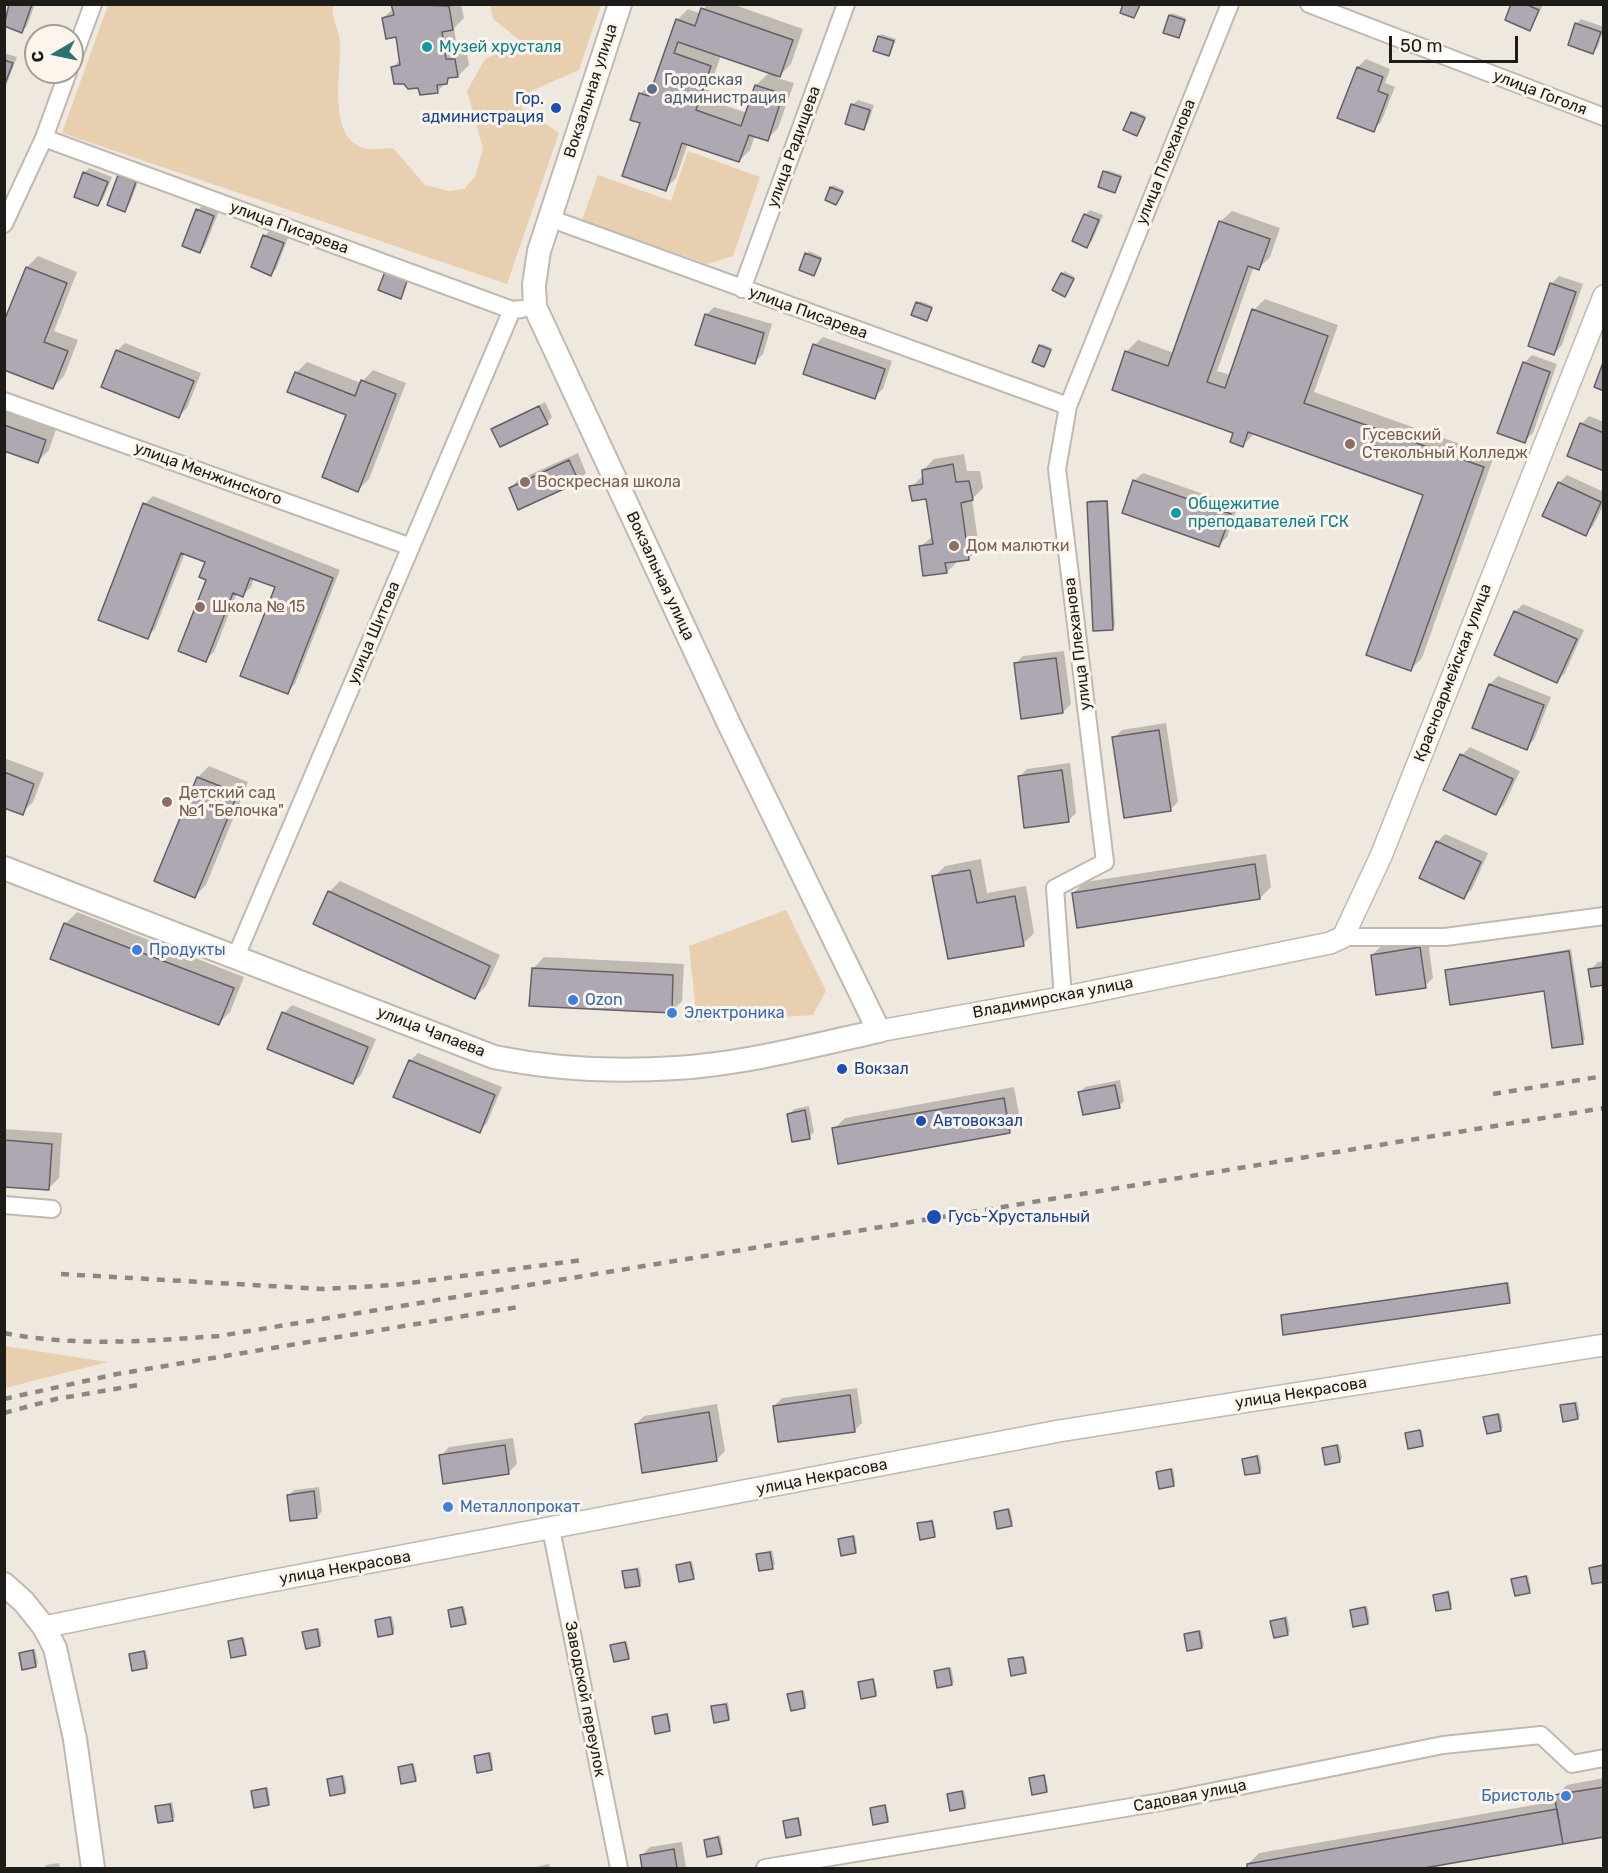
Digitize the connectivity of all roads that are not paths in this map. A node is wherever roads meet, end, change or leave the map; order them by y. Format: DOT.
graph roads {
  1 [pos="93,4"];
  2 [pos="620,4"];
  3 [pos="846,4"];
  4 [pos="1230,4"];
  5 [pos="1309,4"];
  6 [pos="84,29"];
  7 [pos="64,84"];
  8 [pos="1604,117"];
  9 [pos="44,138"];
  10 [pos="549,218"];
  11 [pos="4,224"];
  12 [pos="742,289"];
  13 [pos="1604,296"];
  14 [pos="535,307"];
  15 [pos="512,310"];
  16 [pos="4,401"];
  17 [pos="1068,406"];
  18 [pos="411,547"];
  19 [pos="4,868"];
  20 [pos="1604,916"];
  21 [pos="1343,937"];
  22 [pos="236,956"];
  23 [pos="1063,998"];
  24 [pos="879,1031"];
  25 [pos="4,1205"];
  26 [pos="52,1209"];
  27 [pos="1604,1345"];
  28 [pos="550,1529"];
  29 [pos="4,1584"];
  30 [pos="44,1627"];
  31 [pos="1604,1758"];
  32 [pos="93,1869"];
  33 [pos="619,1869"];
  34 [pos="765,1869"];
  1 -- 6 [label="street"];
  2 -- 10 [label="main road, Вокзальная улица"];
  3 -- 12 [label="street, улица Радищева"];
  4 -- 17 [label="street, улица Плеханова"];
  5 -- 8 [label="street, улица Гоголя"];
  7 -- 9 [label="street"];
  9 -- 11 [label="street"];
  9 -- 15 [label="street, улица Писарева"];
  10 -- 12 [label="street, улица Писарева"];
  10 -- 14 [label="main road, Вокзальная улица"];
  12 -- 17 [label="street, улица Писарева"];
  13 -- 21 [label="street, Красноармейская улица"];
  14 -- 15 [label="street, улица Писарева"];
  14 -- 24 [label="main road, Вокзальная улица"];
  15 -- 18 [label="street, улица Шитова"];
  16 -- 18 [label="street, улица Менжинского"];
  17 -- 23 [label="street, улица Плеханова"];
  18 -- 22 [label="street, улица Шитова"];
  19 -- 22 [label="main road, улица Чапаева"];
  20 -- 21 [label="street"];
  21 -- 23 [label="street, Владимирская улица"];
  22 -- 24 [label="main road, улица Чапаева"];
  23 -- 24 [label="street, Владимирская улица"];
  25 -- 26 [label="street"];
  27 -- 28 [label="street, улица Некрасова"];
  28 -- 30 [label="street, улица Некрасова"];
  28 -- 33 [label="street, Заводской переулок"];
  29 -- 30 [label="main road"];
  30 -- 32 [label="main road"];
  31 -- 34 [label="street, Садовая улица"];
}
